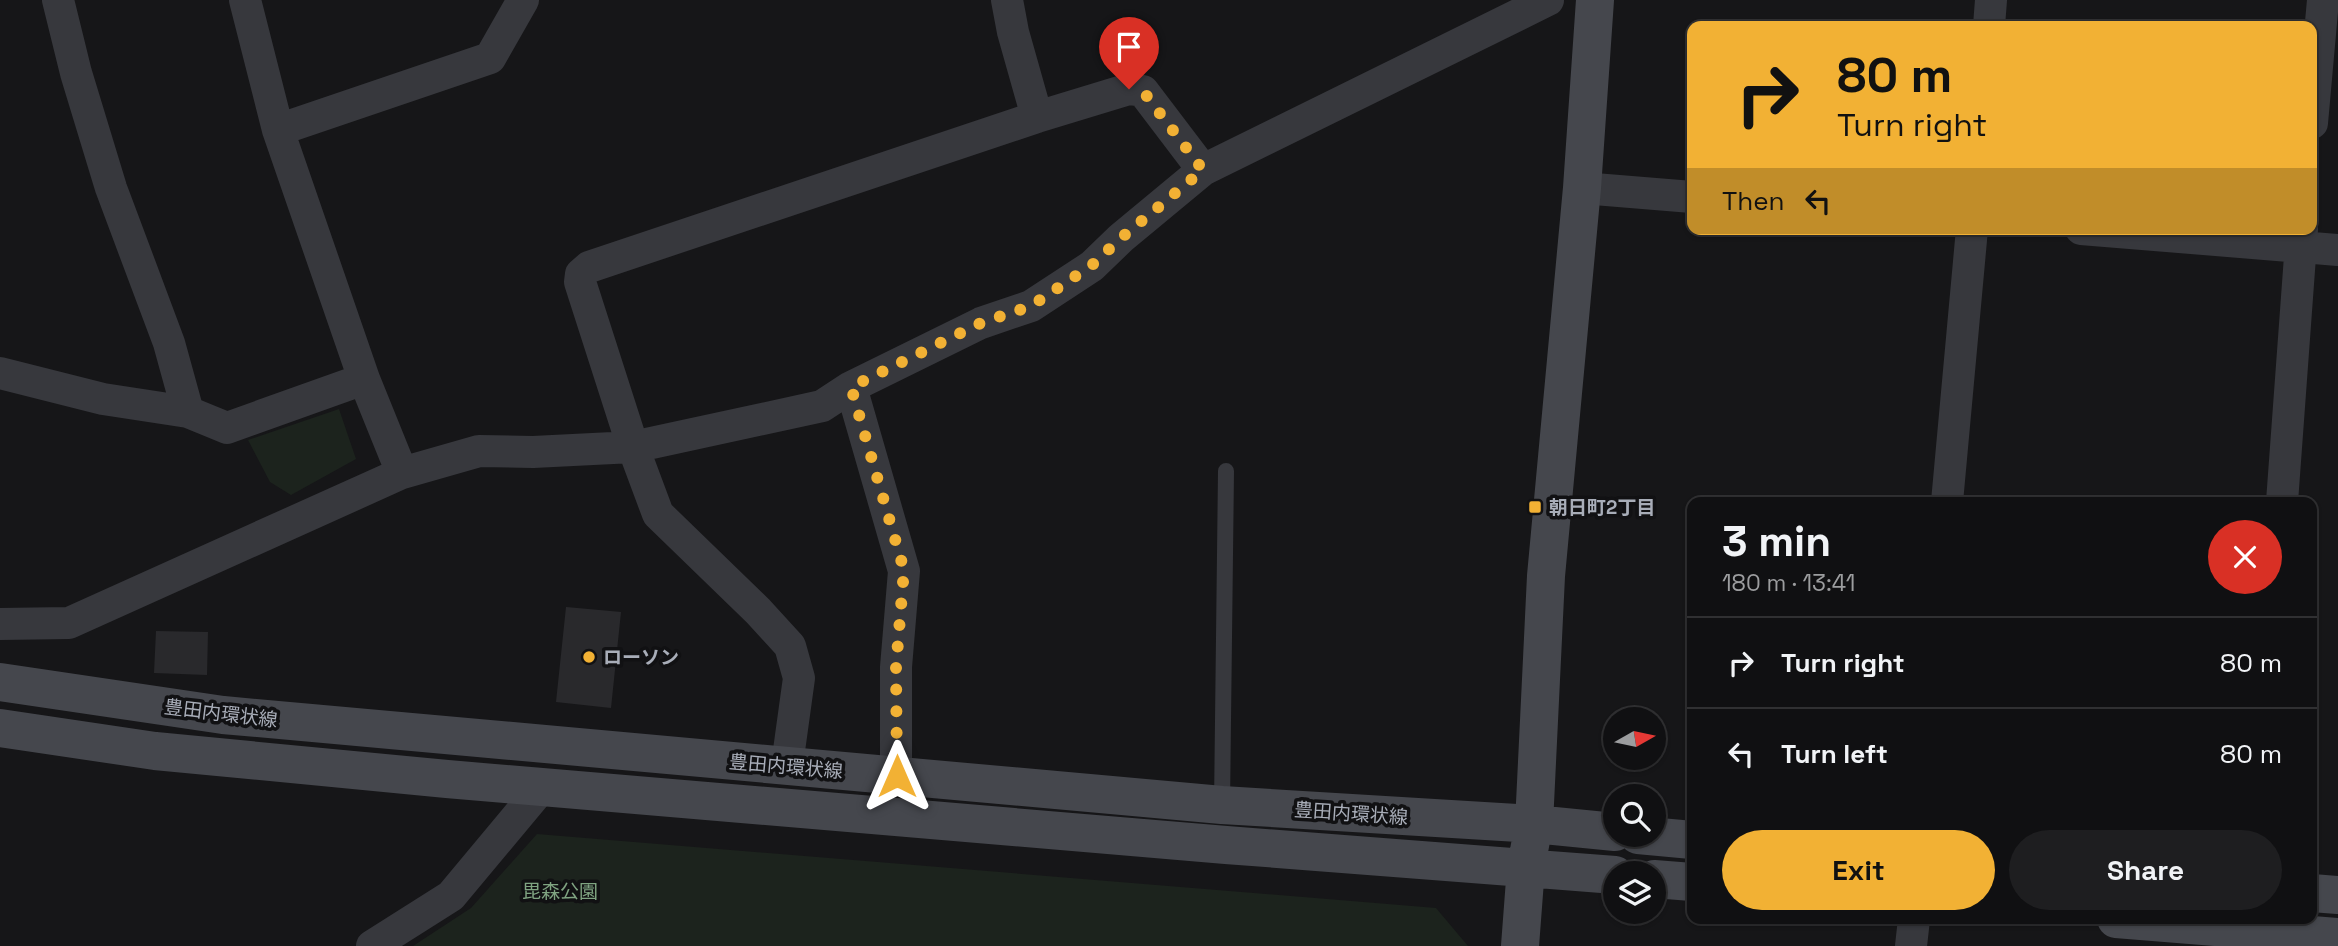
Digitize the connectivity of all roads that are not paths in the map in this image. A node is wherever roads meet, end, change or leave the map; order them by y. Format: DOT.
graph roads {
  1 [pos="58,0"];
  2 [pos="245,0"];
  3 [pos="523,0"];
  4 [pos="1007,0"];
  5 [pos="1548,0"];
  6 [pos="1595,0"];
  7 [pos="1991,0"];
  8 [pos="2323,0"];
  9 [pos="1989,21"];
  10 [pos="2317,67"];
  11 [pos="1037,117"];
  12 [pos="278,130"];
  13 [pos="1203,170"];
  14 [pos="1582,188"];
  15 [pos="1687,197"];
  16 [pos="1971,235"];
  17 [pos="2214,235"];
  18 [pos="2302,239"];
  19 [pos="2338,250"];
  20 [pos="0,373"];
  21 [pos="364,379"];
  22 [pos="851,387"];
  23 [pos="188,412"];
  24 [pos="633,447"];
  25 [pos="1226,471"];
  26 [pos="402,473"];
  27 [pos="1947,497"];
  28 [pos="2282,497"];
  29 [pos="0,624"];
  30 [pos="0,682"];
  31 [pos="0,729"];
  32 [pos="788,765"];
  33 [pos="897,776"];
  34 [pos="542,787"];
  35 [pos="1222,805"];
  36 [pos="1534,824"];
  37 [pos="1603,831"];
  38 [pos="1666,838"];
  39 [pos="1687,840"];
  40 [pos="1526,867"];
  41 [pos="1603,874"];
  42 [pos="1666,880"];
  43 [pos="1687,882"];
  44 [pos="2317,893"];
  45 [pos="2338,895"];
  46 [pos="1913,924"];
  47 [pos="2151,924"];
  48 [pos="2338,937"];
  49 [pos="2250,938"];
  50 [pos="372,946"];
  51 [pos="1520,946"];
  52 [pos="1911,946"];
  1 -- 23 [label="street"];
  2 -- 12 [label="street"];
  3 -- 12 [label="street"];
  4 -- 11 [label="street"];
  5 -- 13 [label="street"];
  6 -- 14 [label="street"];
  7 -- 9 [label="street"];
  8 -- 10 [label="street"];
  11 -- 13 [label="street"];
  11 -- 24 [label="street"];
  12 -- 21 [label="street"];
  13 -- 22 [label="street"];
  14 -- 15 [label="street"];
  14 -- 36 [label="street"];
  16 -- 27 [label="street"];
  17 -- 18 [label="street"];
  18 -- 19 [label="street"];
  18 -- 28 [label="street"];
  20 -- 23 [label="street"];
  21 -- 23 [label="street"];
  21 -- 26 [label="street"];
  22 -- 24 [label="street"];
  22 -- 33 [label="street"];
  24 -- 26 [label="street"];
  24 -- 32 [label="street"];
  25 -- 35 [label="lane"];
  26 -- 29 [label="street"];
  30 -- 32 [label="street, 豊田内環状線"];
  31 -- 34 [label="street"];
  32 -- 33 [label="street, 豊田内環状線"];
  33 -- 35 [label="street, 豊田内環状線"];
  34 -- 40 [label="street"];
  34 -- 50 [label="street"];
  35 -- 36 [label="street, 豊田内環状線"];
  36 -- 37 [label="street, 豊田内環状線"];
  36 -- 40 [label="street"];
  38 -- 39 [label="street"];
  40 -- 41 [label="street"];
  40 -- 51 [label="street"];
  42 -- 43 [label="street"];
  44 -- 45 [label="street"];
  46 -- 52 [label="street"];
  47 -- 49 [label="street"];
  48 -- 49 [label="street"];
}
